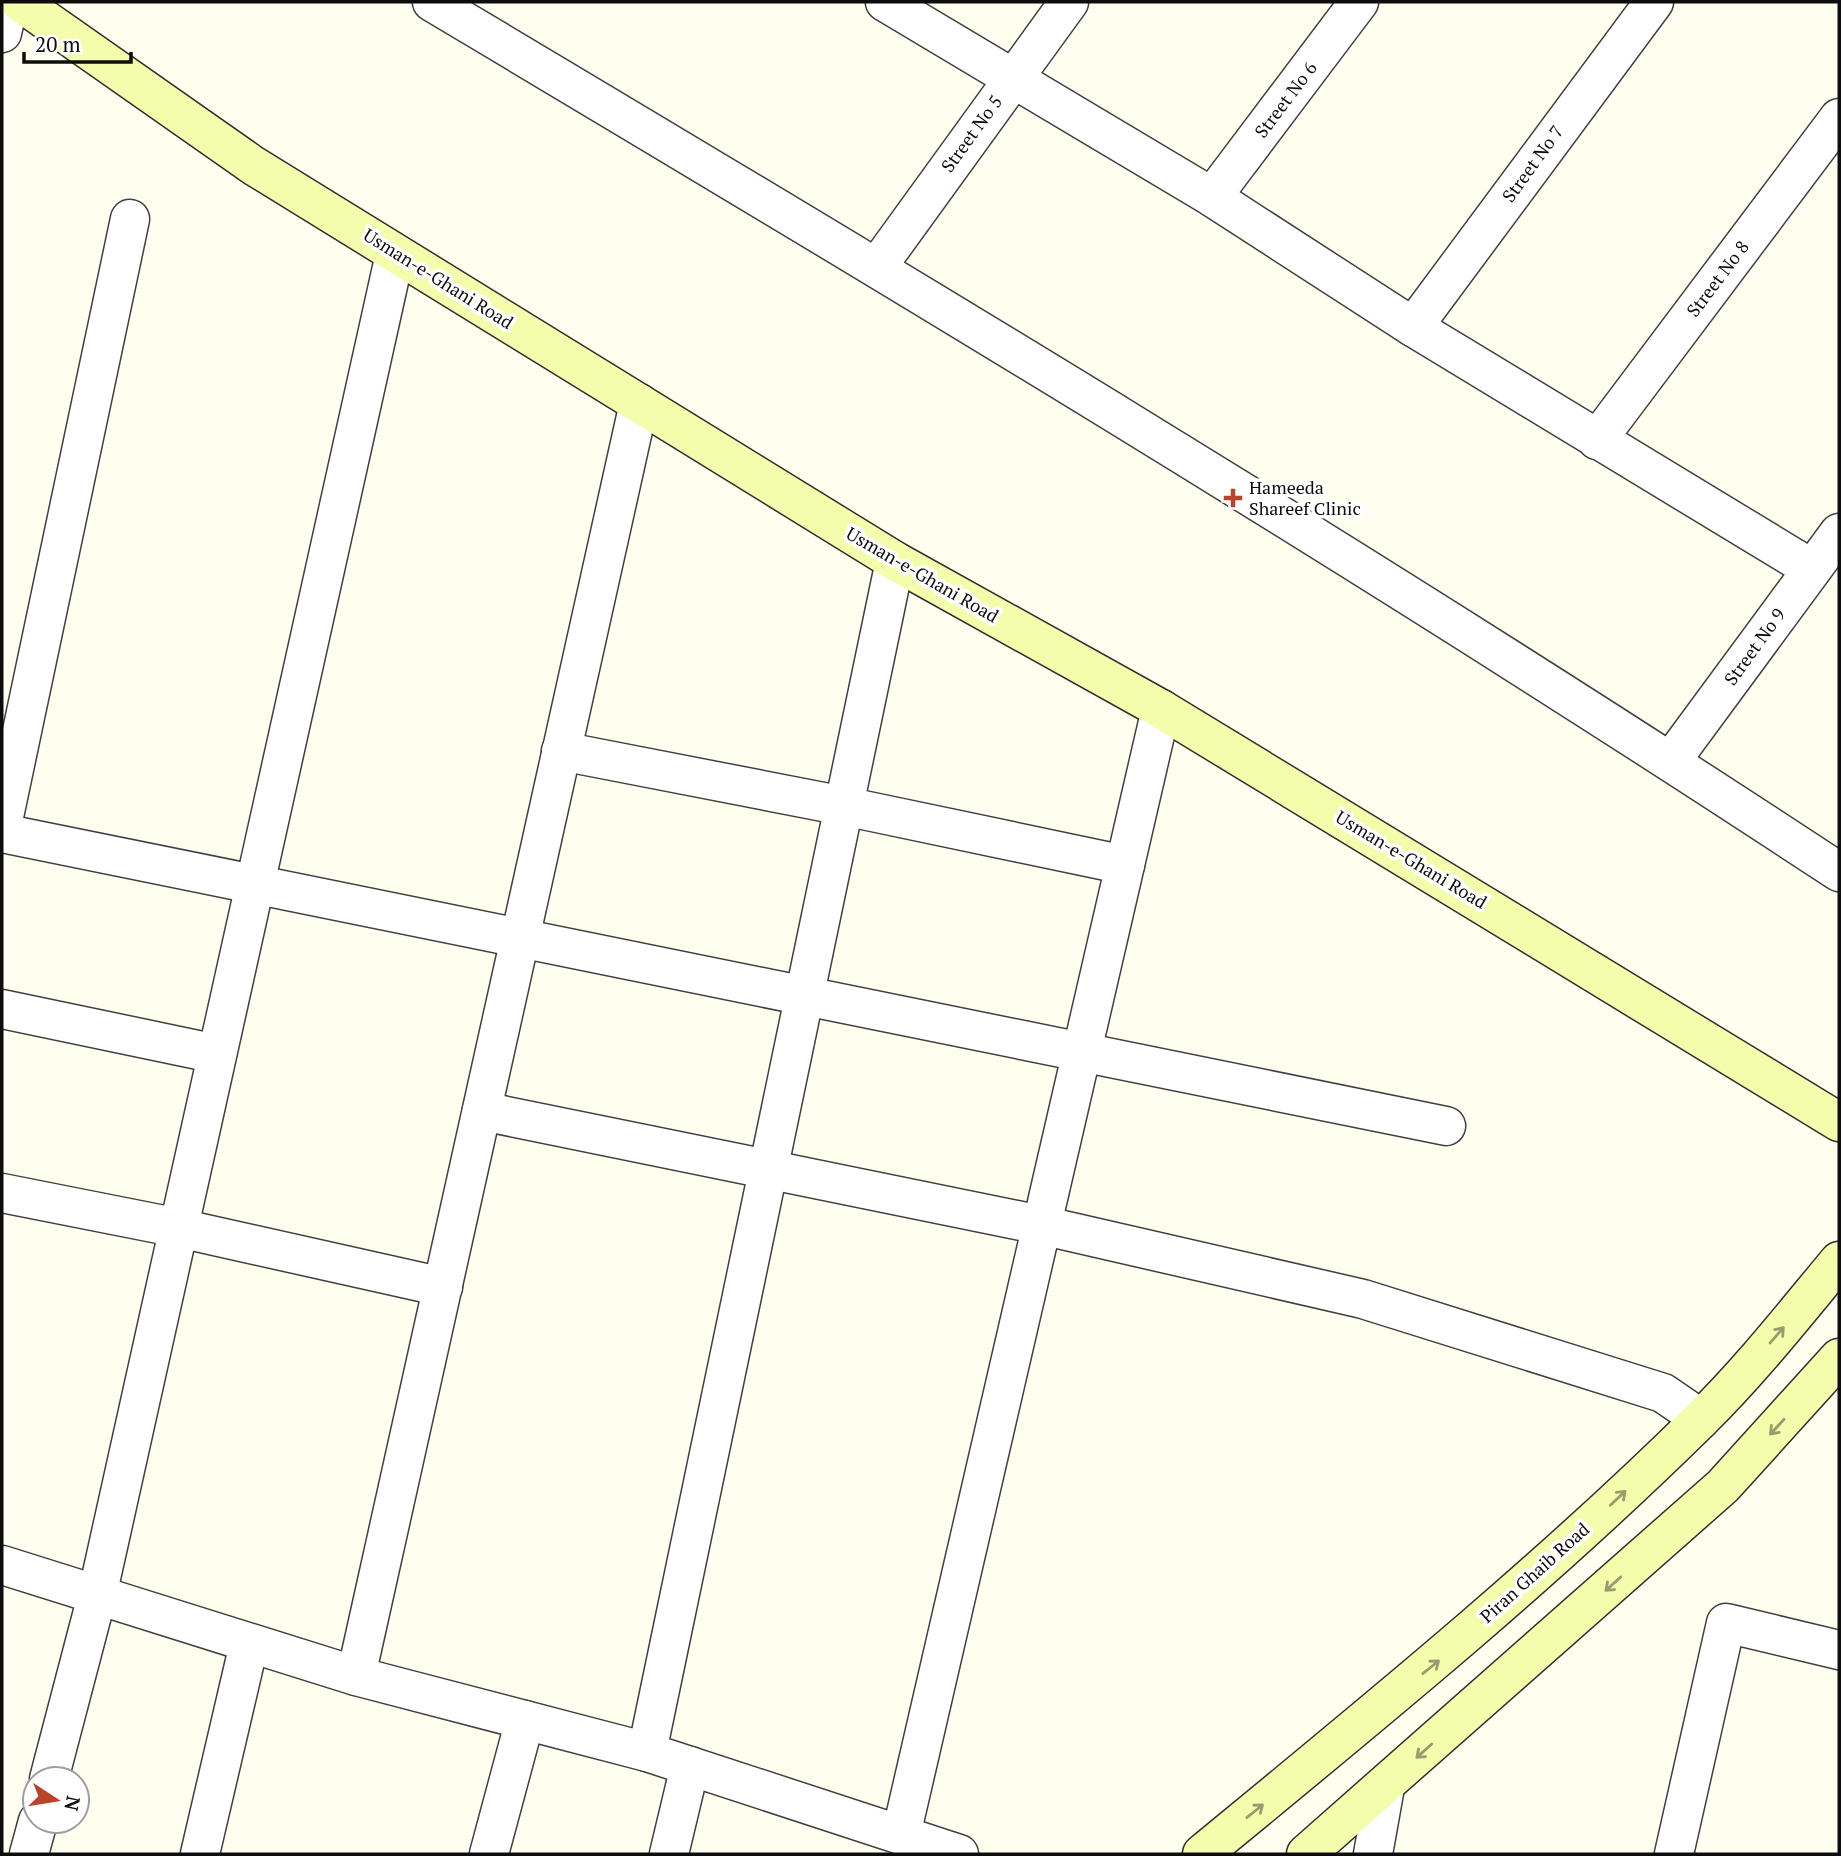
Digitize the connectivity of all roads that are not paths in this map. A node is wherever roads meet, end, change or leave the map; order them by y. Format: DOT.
graph roads {
  1 [pos="9,2"];
  2 [pos="20,2"];
  3 [pos="432,2"];
  4 [pos="885,2"];
  5 [pos="1069,2"];
  6 [pos="1359,2"];
  7 [pos="1654,2"];
  8 [pos="2,33"];
  9 [pos="1012,79"];
  10 [pos="1839,118"];
  11 [pos="1212,197"];
  12 [pos="130,219"];
  13 [pos="396,254"];
  14 [pos="877,267"];
  15 [pos="1413,327"];
  16 [pos="639,403"];
  17 [pos="1597,440"];
  18 [pos="1839,533"];
  19 [pos="895,561"];
  20 [pos="1812,569"];
  21 [pos="1161,709"];
  22 [pos="561,751"];
  23 [pos="1671,761"];
  24 [pos="844,806"];
  25 [pos="2,826"];
  26 [pos="2,833"];
  27 [pos="1125,865"];
  28 [pos="1839,872"];
  29 [pos="255,884"];
  30 [pos="520,939"];
  31 [pos="805,996"];
  32 [pos="2,1009"];
  33 [pos="1082,1053"];
  34 [pos="217,1054"];
  35 [pos="482,1111"];
  36 [pos="1839,1122"];
  37 [pos="1446,1126"];
  38 [pos="768,1170"];
  39 [pos="2,1193"];
  40 [pos="1041,1225"];
  41 [pos="179,1228"];
  42 [pos="1839,1261"];
  43 [pos="443,1287"];
  44 [pos="1839,1358"];
  45 [pos="1701,1419"];
  46 [pos="2,1565"];
  47 [pos="97,1596"];
  48 [pos="249,1644"];
  49 [pos="1839,1650"];
  50 [pos="356,1676"];
  51 [pos="524,1720"];
  52 [pos="647,1752"];
  53 [pos="53,1765"];
  54 [pos="690,1766"];
  55 [pos="1385,1787"];
  56 [pos="34,1835"];
  57 [pos="901,1835"];
  58 [pos="29,1854"];
  59 [pos="201,1854"];
  60 [pos="489,1854"];
  61 [pos="669,1854"];
  62 [pos="959,1854"];
  63 [pos="1202,1854"];
  64 [pos="1306,1854"];
  65 [pos="1373,1854"];
  66 [pos="1674,1854"];
  1 -- 8 [label="street"];
  2 -- 13 [label="main road, Usman-e-Ghani Road"];
  3 -- 14 [label="street"];
  4 -- 9 [label="street"];
  5 -- 9 [label="street, Street No 5"];
  6 -- 11 [label="street, Street No 6"];
  7 -- 15 [label="street, Street No 7"];
  9 -- 11 [label="street"];
  9 -- 14 [label="street, Street No 5"];
  10 -- 17 [label="street, Street No 8"];
  11 -- 15 [label="street"];
  12 -- 25 [label="street"];
  13 -- 16 [label="main road, Usman-e-Ghani Road"];
  13 -- 29 [label="street"];
  14 -- 23 [label="street"];
  15 -- 17 [label="street"];
  16 -- 19 [label="main road, Usman-e-Ghani Road"];
  16 -- 22 [label="street"];
  17 -- 20 [label="street"];
  18 -- 20 [label="street, Street No 9"];
  19 -- 21 [label="main road, Usman-e-Ghani Road"];
  19 -- 24 [label="street"];
  20 -- 23 [label="street, Street No 9"];
  21 -- 27 [label="street"];
  21 -- 36 [label="main road, Usman-e-Ghani Road"];
  22 -- 24 [label="street"];
  22 -- 30 [label="street"];
  23 -- 28 [label="street"];
  24 -- 27 [label="street"];
  24 -- 31 [label="street"];
  26 -- 29 [label="street"];
  27 -- 33 [label="street"];
  29 -- 30 [label="street"];
  29 -- 34 [label="street"];
  30 -- 31 [label="street"];
  30 -- 35 [label="street"];
  31 -- 33 [label="street"];
  31 -- 38 [label="street"];
  32 -- 34 [label="street"];
  33 -- 37 [label="street"];
  33 -- 40 [label="street"];
  34 -- 41 [label="street"];
  35 -- 38 [label="street"];
  35 -- 43 [label="street"];
  38 -- 40 [label="street"];
  38 -- 52 [label="street"];
  39 -- 41 [label="street"];
  40 -- 45 [label="street"];
  40 -- 57 [label="street"];
  41 -- 43 [label="street"];
  41 -- 47 [label="street"];
  45 -- 42 [label="main road, Piran Ghaib Road, one-way"];
  43 -- 50 [label="street"];
  44 -- 55 [label="main road, one-way"];
  63 -- 45 [label="main road, Piran Ghaib Road, one-way"];
  46 -- 47 [label="street"];
  47 -- 48 [label="street"];
  47 -- 53 [label="street"];
  48 -- 50 [label="street"];
  48 -- 59 [label="street"];
  49 -- 66 [label="street"];
  50 -- 51 [label="street"];
  51 -- 52 [label="street"];
  51 -- 60 [label="street"];
  52 -- 54 [label="street"];
  54 -- 57 [label="street"];
  54 -- 61 [label="street"];
  55 -- 64 [label="main road"];
  55 -- 65 [label="street"];
  56 -- 58 [label="street"];
  57 -- 62 [label="street"];
}
